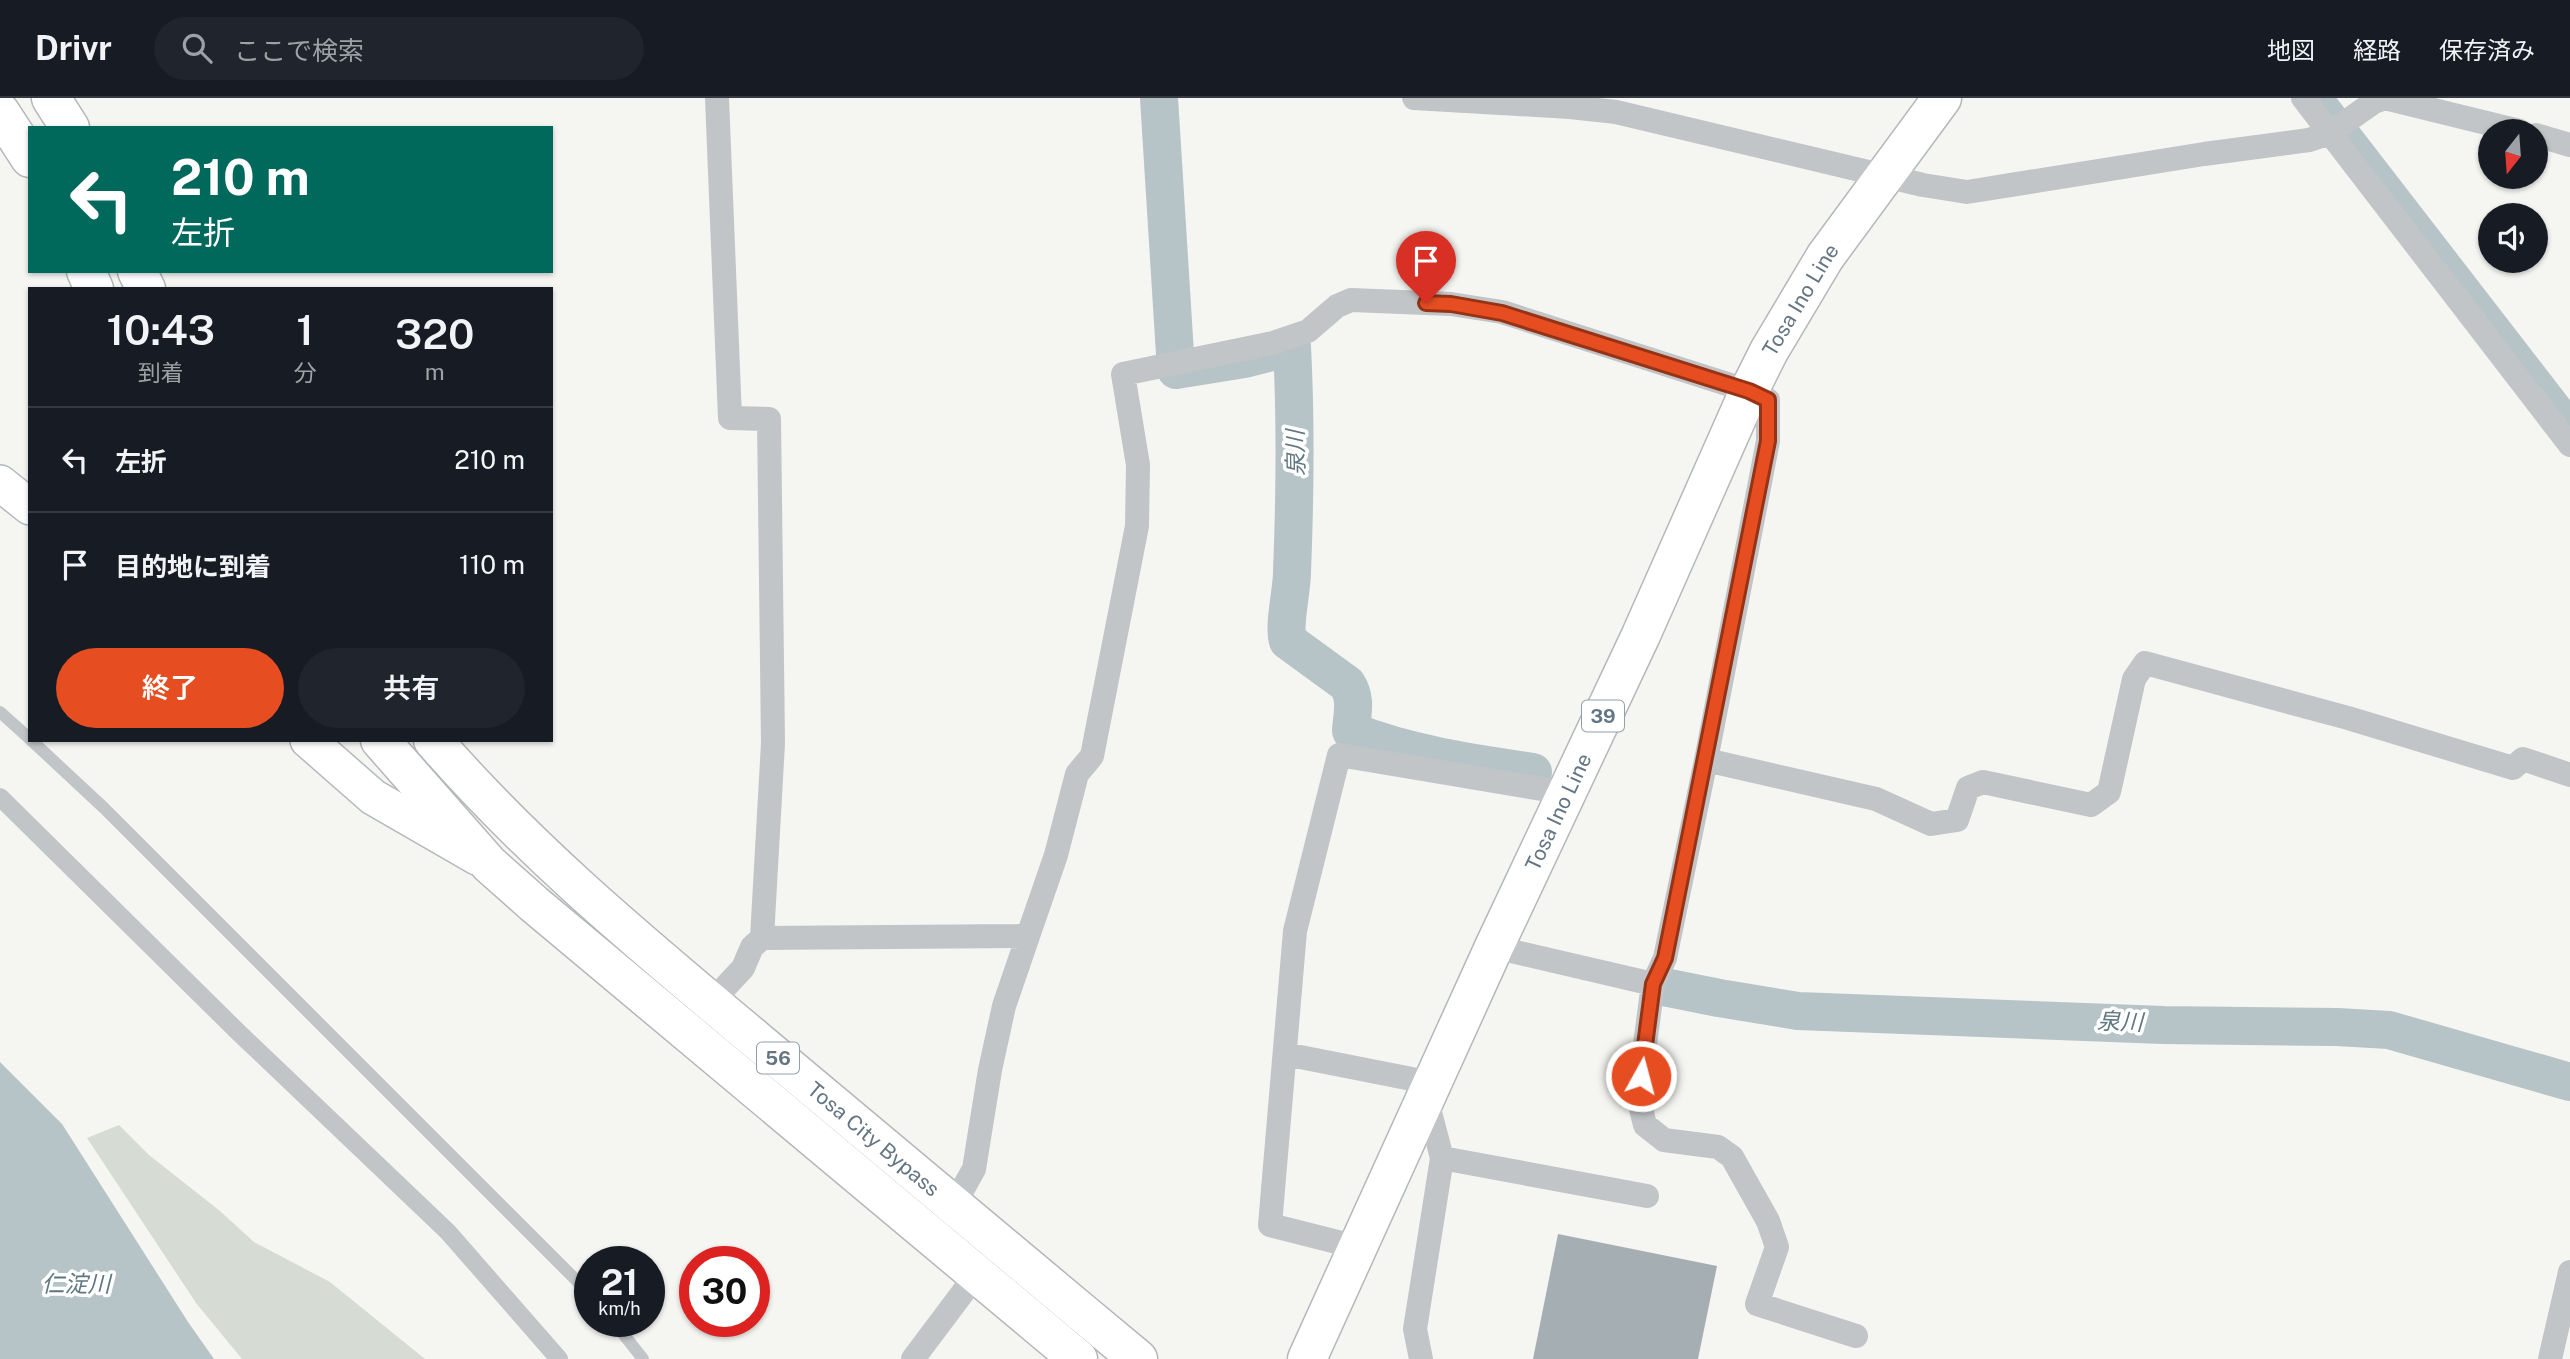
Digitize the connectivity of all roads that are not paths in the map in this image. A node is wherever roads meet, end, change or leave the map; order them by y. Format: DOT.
graph roads {
  1 [pos="51,98"];
  2 [pos="82,98"];
  3 [pos="717,98"];
  4 [pos="1414,98"];
  5 [pos="1942,98"];
  6 [pos="0,112"];
  7 [pos="2329,114"];
  8 [pos="2478,121"];
  9 [pos="69,126"];
  10 [pos="95,126"];
  11 [pos="2548,139"];
  12 [pos="2570,145"];
  13 [pos="28,155"];
  14 [pos="1885,176"];
  15 [pos="1749,391"];
  16 [pos="2570,445"];
  17 [pos="0,483"];
  18 [pos="28,506"];
  19 [pos="0,712"];
  20 [pos="28,738"];
  21 [pos="32,742"];
  22 [pos="310,742"];
  23 [pos="378,742"];
  24 [pos="380,742"];
  25 [pos="435,742"];
  26 [pos="1706,760"];
  27 [pos="340,768"];
  28 [pos="2570,775"];
  29 [pos="1566,793"];
  30 [pos="0,797"];
  31 [pos="489,864"];
  32 [pos="1028,936"];
  33 [pos="762,938"];
  34 [pos="1494,947"];
  35 [pos="1653,984"];
  36 [pos="711,1002"];
  37 [pos="685,1031"];
  38 [pos="1285,1054"];
  39 [pos="1429,1090"];
  40 [pos="1442,1158"];
  41 [pos="1647,1196"];
  42 [pos="955,1207"];
  43 [pos="933,1238"];
  44 [pos="1357,1247"];
  45 [pos="2570,1272"];
  46 [pos="976,1275"];
  47 [pos="574,1278"];
  48 [pos="1856,1336"];
  49 [pos="625,1337"];
  50 [pos="558,1359"];
  51 [pos="643,1359"];
  52 [pos="913,1359"];
  53 [pos="1078,1359"];
  54 [pos="1138,1359"];
  55 [pos="1307,1359"];
  56 [pos="1421,1359"];
  57 [pos="2550,1359"];
  1 -- 9 [label="main road"];
  2 -- 10 [label="main road"];
  3 -- 33 [label="street"];
  4 -- 14 [label="street"];
  5 -- 14 [label="main road, Tosa Ino Line / 39"];
  6 -- 13 [label="main road"];
  7 -- 8 [label="street"];
  7 -- 14 [label="street"];
  7 -- 16 [label="street"];
  11 -- 12 [label="street"];
  14 -- 15 [label="main road, Tosa Ino Line / 39"];
  15 -- 26 [label="street"];
  15 -- 29 [label="main road, Tosa Ino Line / 39"];
  15 -- 32 [label="street"];
  17 -- 18 [label="main road"];
  19 -- 20 [label="lane"];
  21 -- 47 [label="lane"];
  22 -- 27 [label="main road"];
  23 -- 27 [label="main road"];
  24 -- 31 [label="main road, Tosa City Bypass / 56"];
  25 -- 36 [label="main road, Tosa City Bypass / 56"];
  26 -- 28 [label="street"];
  26 -- 35 [label="street"];
  27 -- 31 [label="main road"];
  29 -- 34 [label="main road, Tosa Ino Line / 39"];
  29 -- 38 [label="street"];
  30 -- 50 [label="street"];
  31 -- 37 [label="main road, Tosa City Bypass / 56"];
  32 -- 33 [label="street"];
  32 -- 42 [label="street"];
  33 -- 36 [label="street"];
  34 -- 35 [label="street"];
  34 -- 39 [label="main road, Tosa Ino Line / 39"];
  35 -- 48 [label="street"];
  36 -- 37 [label="street"];
  36 -- 42 [label="main road, Tosa City Bypass / 56"];
  37 -- 43 [label="main road, Tosa City Bypass / 56"];
  38 -- 39 [label="street"];
  38 -- 44 [label="street"];
  39 -- 40 [label="street"];
  39 -- 44 [label="main road, Tosa Ino Line / 39"];
  40 -- 41 [label="street"];
  40 -- 56 [label="street"];
  42 -- 43 [label="street"];
  42 -- 54 [label="main road, Tosa City Bypass / 56"];
  43 -- 46 [label="main road, Tosa City Bypass / 56"];
  44 -- 55 [label="main road, Tosa Ino Line / 39"];
  45 -- 57 [label="street"];
  46 -- 52 [label="street"];
  46 -- 53 [label="main road, Tosa City Bypass / 56"];
  49 -- 51 [label="lane"];
}
